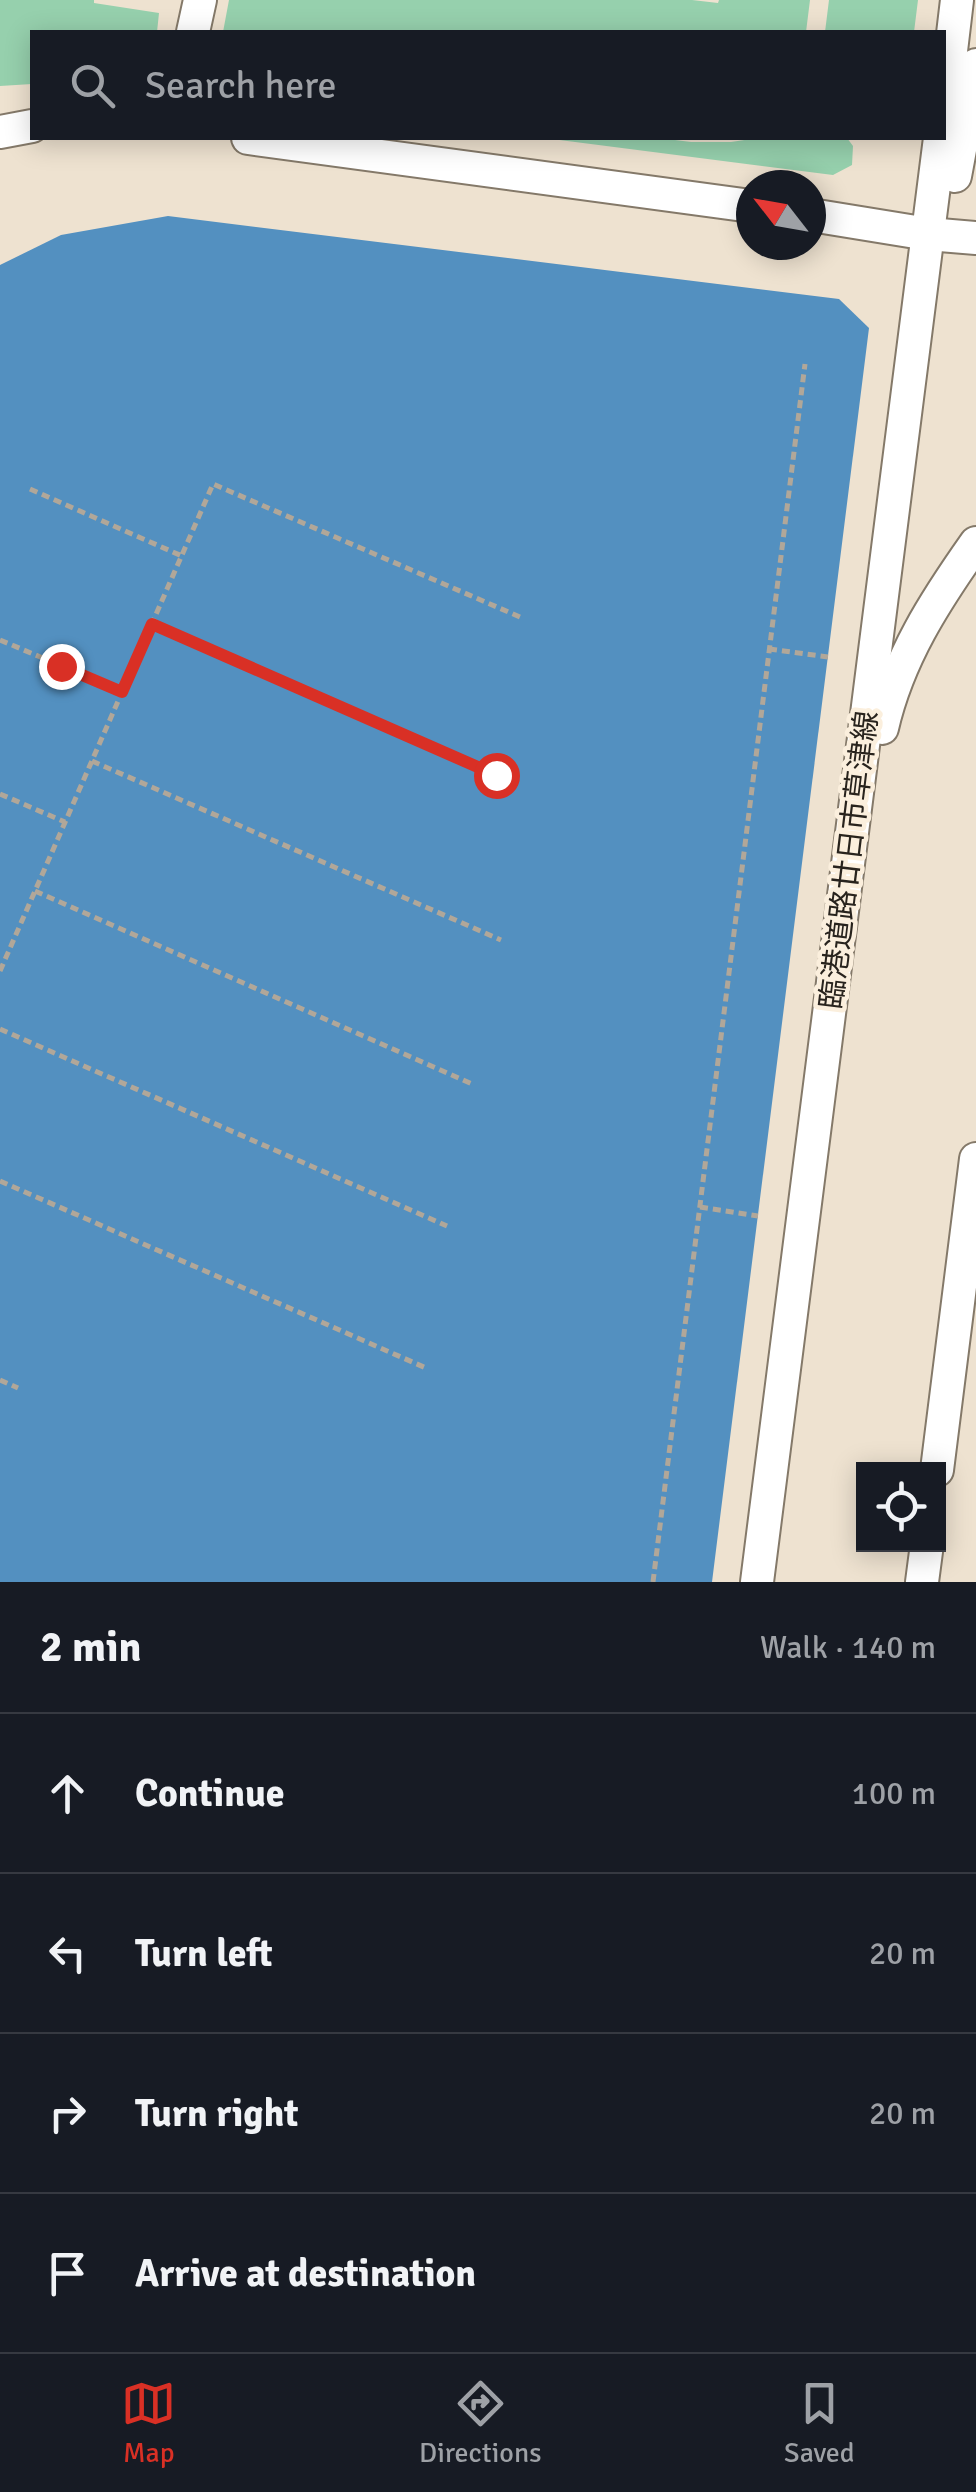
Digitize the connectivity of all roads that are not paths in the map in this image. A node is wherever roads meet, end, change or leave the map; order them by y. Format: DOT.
graph roads {
  1 [pos="200,0"];
  2 [pos="957,0"];
  3 [pos="193,30"];
  4 [pos="976,65"];
  5 [pos="946,93"];
  6 [pos="30,126"];
  7 [pos="0,132"];
  8 [pos="263,140"];
  9 [pos="940,140"];
  10 [pos="736,204"];
  11 [pos="826,217"];
  12 [pos="928,234"];
  13 [pos="976,238"];
  14 [pos="976,543"];
  15 [pos="844,898"];
  16 [pos="976,1159"];
  17 [pos="938,1462"];
  18 [pos="926,1552"];
  19 [pos="756,1582"];
  20 [pos="922,1582"];
  1 -- 3 [label="street"];
  2 -- 5 [label="street"];
  4 -- 12 [label="street"];
  6 -- 7 [label="street"];
  8 -- 10 [label="street"];
  9 -- 12 [label="street, 臨港道路廿日市草津線"];
  11 -- 12 [label="street"];
  12 -- 13 [label="street"];
  12 -- 15 [label="street, 臨港道路廿日市草津線"];
  14 -- 15 [label="street"];
  15 -- 19 [label="street, 臨港道路廿日市草津線"];
  16 -- 17 [label="street"];
  18 -- 20 [label="street"];
}
